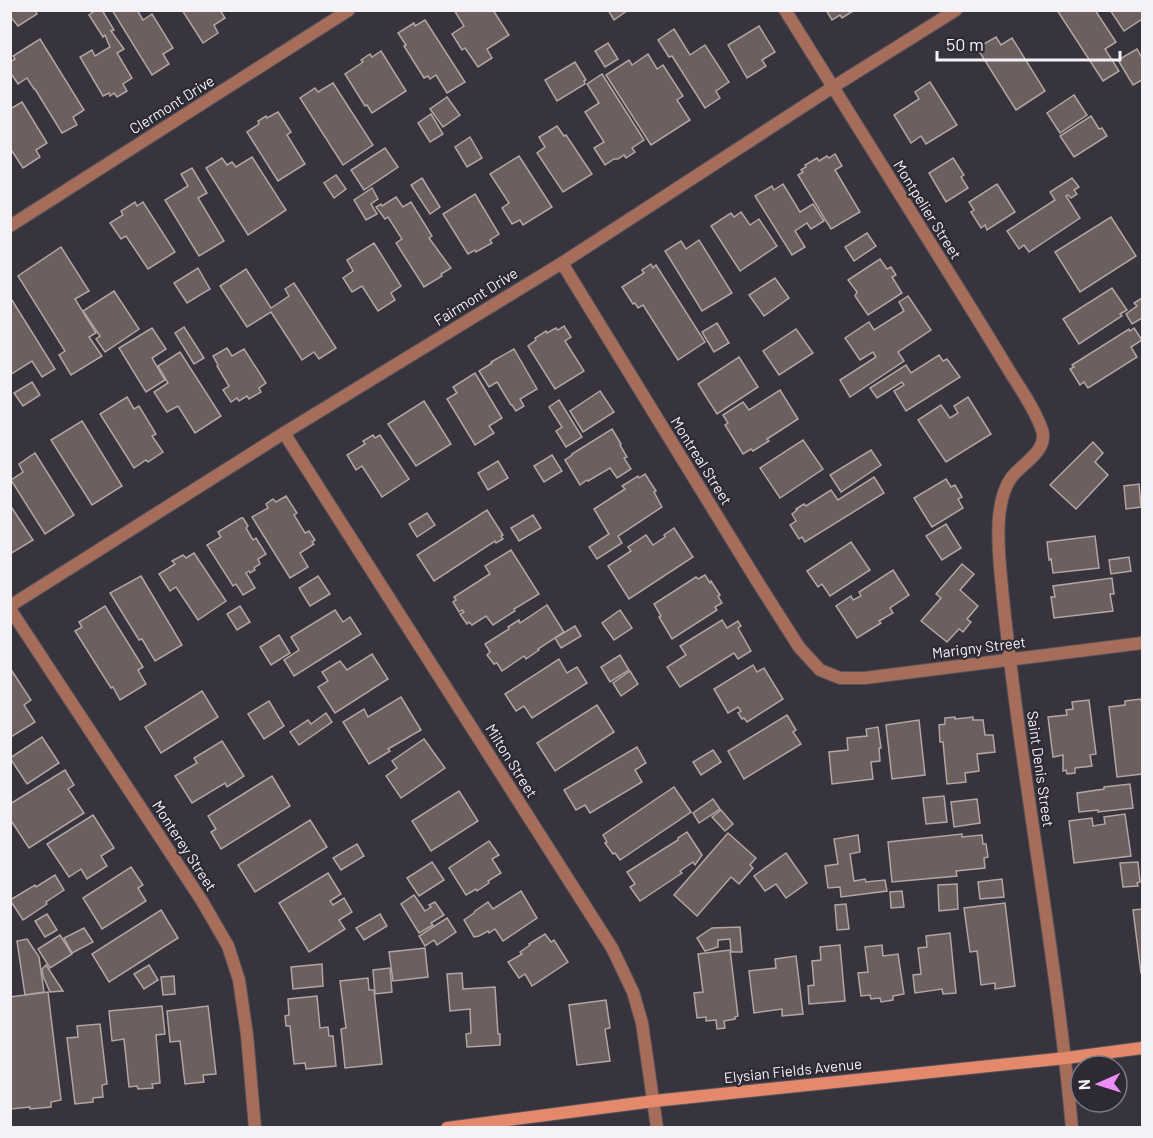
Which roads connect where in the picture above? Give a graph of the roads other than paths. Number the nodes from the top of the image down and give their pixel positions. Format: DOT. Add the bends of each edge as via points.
graph roads {
  1 [pos="349,10"];
  2 [pos="785,10"];
  3 [pos="956,10"];
  4 [pos="833,87"];
  5 [pos="10,225"];
  6 [pos="561,263"];
  7 [pos="1041,428"];
  8 [pos="284,433"];
  9 [pos="10,608"];
  10 [pos="1143,643"];
  11 [pos="1009,659"];
  12 [pos="820,670"];
  13 [pos="1143,1048"];
  14 [pos="1066,1058"];
  15 [pos="654,1101"];
  16 [pos="255,1128"];
  17 [pos="447,1128"];
  18 [pos="657,1128"];
  19 [pos="1072,1128"];
  1 -- 5 [label="street, Clermont Drive"];
  2 -- 4 [label="street, Montpelier Street"];
  3 -- 4 [label="street, Fairmont Drive"];
  4 -- 6 [label="street, Fairmont Drive"];
  4 -- 7 [label="street, Montpelier Street" via="1030,404"];
  6 -- 8 [label="street, Fairmont Drive"];
  6 -- 12 [label="street, Montreal Street" via="799,647"];
  7 -- 11 [label="street, Saint Denis Street" via="1042,442 1037,452 1010,479 998,525"];
  8 -- 9 [label="street, Fairmont Drive"];
  8 -- 15 [label="street, Milton Street" via="612,948 633,992 642,1023"];
  9 -- 16 [label="street, Monterey Street" via="228,946 239,980 248,1035"];
  10 -- 11 [label="street, Marigny Street"];
  11 -- 12 [label="street, Marigny Street" via="865,678 840,678"];
  11 -- 14 [label="street, Saint Denis Street"];
  13 -- 14 [label="main road, Elysian Fields Avenue"];
  14 -- 15 [label="main road, Elysian Fields Avenue"];
  14 -- 19 [label="street, Saint Denis Street"];
  15 -- 17 [label="main road, Elysian Fields Avenue"];
  15 -- 18 [label="street, Milton Street"];
}
